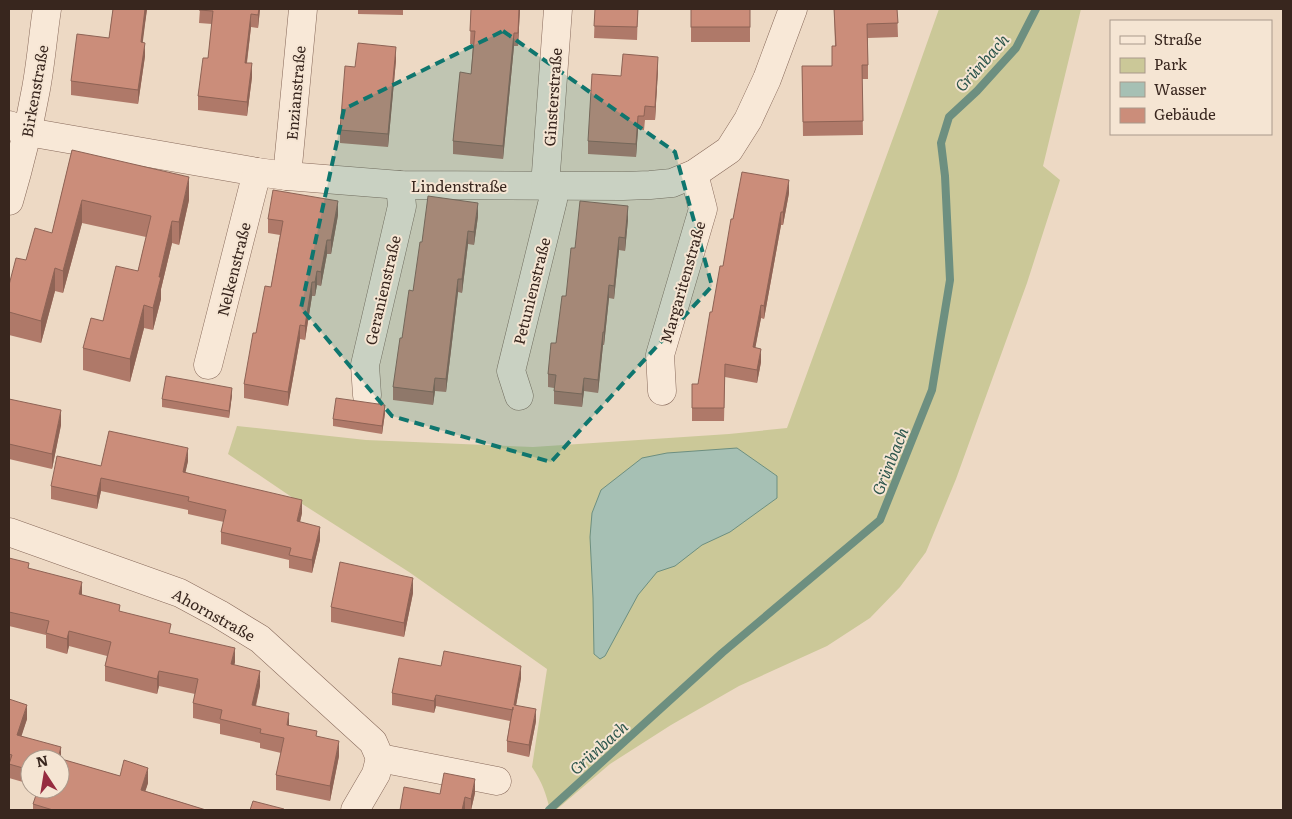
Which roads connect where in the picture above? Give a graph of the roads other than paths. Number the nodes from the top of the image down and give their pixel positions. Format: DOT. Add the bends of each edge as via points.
graph roads {
  1 [pos="47,9"];
  2 [pos="303,9"];
  3 [pos="558,9"];
  4 [pos="793,9"];
  5 [pos="18,128"];
  6 [pos="258,172"];
  7 [pos="694,174"];
  8 [pos="287,176"];
  9 [pos="400,185"];
  10 [pos="550,185"];
  11 [pos="9,201"];
  12 [pos="208,365"];
  13 [pos="662,391"];
  14 [pos="367,395"];
  15 [pos="519,396"];
  16 [pos="9,532"];
  17 [pos="380,758"];
  18 [pos="498,781"];
  19 [pos="355,810"];
  1 -- 5 [label="street, Birkenstraße" via="37,86"];
  2 -- 8 [label="street, Enzianstraße"];
  3 -- 10 [label="street, Ginsterstraße"];
  4 -- 7 [label="street, Lindenstraße" via="767,80 748,120 729,150"];
  5 -- 6 [label="street, Lindenstraße"];
  5 -- 11 [label="street, Birkenstraße" via="19,168"];
  6 -- 8 [label="street, Lindenstraße"];
  6 -- 12 [label="street, Nelkenstraße"];
  7 -- 10 [label="street, Lindenstraße" via="672,183 650,186"];
  7 -- 13 [label="street, Margaritenstraße" via="703,209 660,355"];
  8 -- 9 [label="street, Lindenstraße"];
  9 -- 10 [label="street, Lindenstraße"];
  9 -- 14 [label="street, Geranienstraße" via="402,206 365,365"];
  10 -- 15 [label="street, Petunienstraße" via="553,200 511,371"];
  16 -- 17 [label="street, Ahornstraße" via="180,593 220,614 260,639 373,742"];
  17 -- 18 [label="street"];
  17 -- 19 [label="street" via="376,774"];
}
